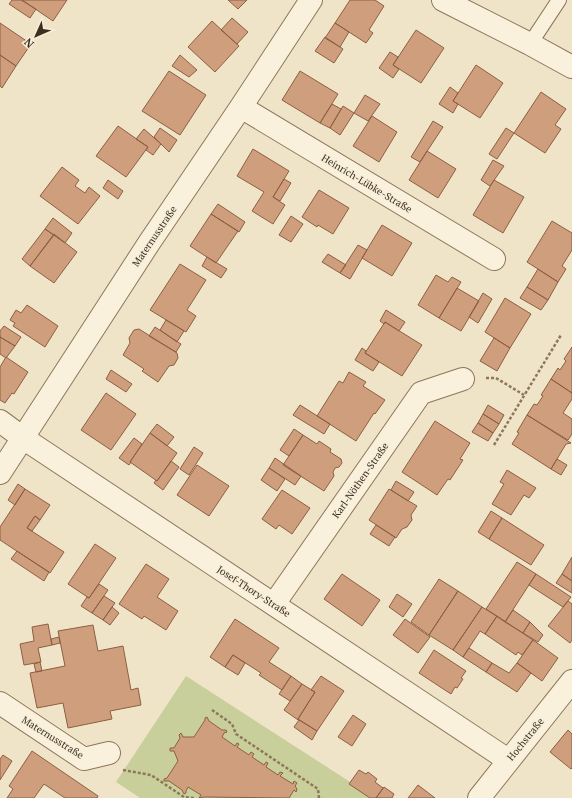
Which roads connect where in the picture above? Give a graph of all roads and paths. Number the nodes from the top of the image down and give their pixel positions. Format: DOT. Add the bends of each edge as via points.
graph roads {
  1 [pos="311,0"];
  2 [pos="443,0"];
  3 [pos="559,0"];
  4 [pos="530,44"];
  5 [pos="572,67"];
  6 [pos="241,107"];
  7 [pos="494,259"];
  8 [pos="561,336"];
  9 [pos="463,379"];
  10 [pos="524,395"];
  11 [pos="0,422"];
  12 [pos="23,438"];
  13 [pos="494,445"];
  14 [pos="0,473"];
  15 [pos="274,604"];
  16 [pos="572,681"];
  17 [pos="0,703"];
  18 [pos="212,710"];
  19 [pos="508,760"];
  20 [pos="115,761"];
  21 [pos="195,798"];
  22 [pos="320,798"];
  23 [pos="479,798"];
  1 -- 6 [label="street, Maternusstraße"];
  2 -- 4 [label="street"];
  3 -- 4 [label="lane"];
  4 -- 5 [label="street"];
  6 -- 7 [label="street, Heinrich-Lübke-Straße"];
  6 -- 12 [label="street, Maternusstraße" via="149,243"];
  8 -- 10 [label="path"];
  9 -- 10 [label="path" via="496,378"];
  9 -- 15 [label="street, Karl-Nöthen-Straße" via="421,393"];
  10 -- 13 [label="path"];
  11 -- 12 [label="street, Josef-Thory-Straße"];
  12 -- 14 [label="street, Maternusstraße"];
  12 -- 15 [label="street, Josef-Thory-Straße"];
  15 -- 19 [label="street, Josef-Thory-Straße"];
  16 -- 19 [label="street, Hochstraße"];
  17 -- 20 [label="street, Maternusstraße" via="84,759"];
  18 -- 22 [label="path" via="232,724 236,734 318,789"];
  19 -- 23 [label="street, Hochstraße"];
  20 -- 21 [label="path" via="151,775 184,797"];
}
